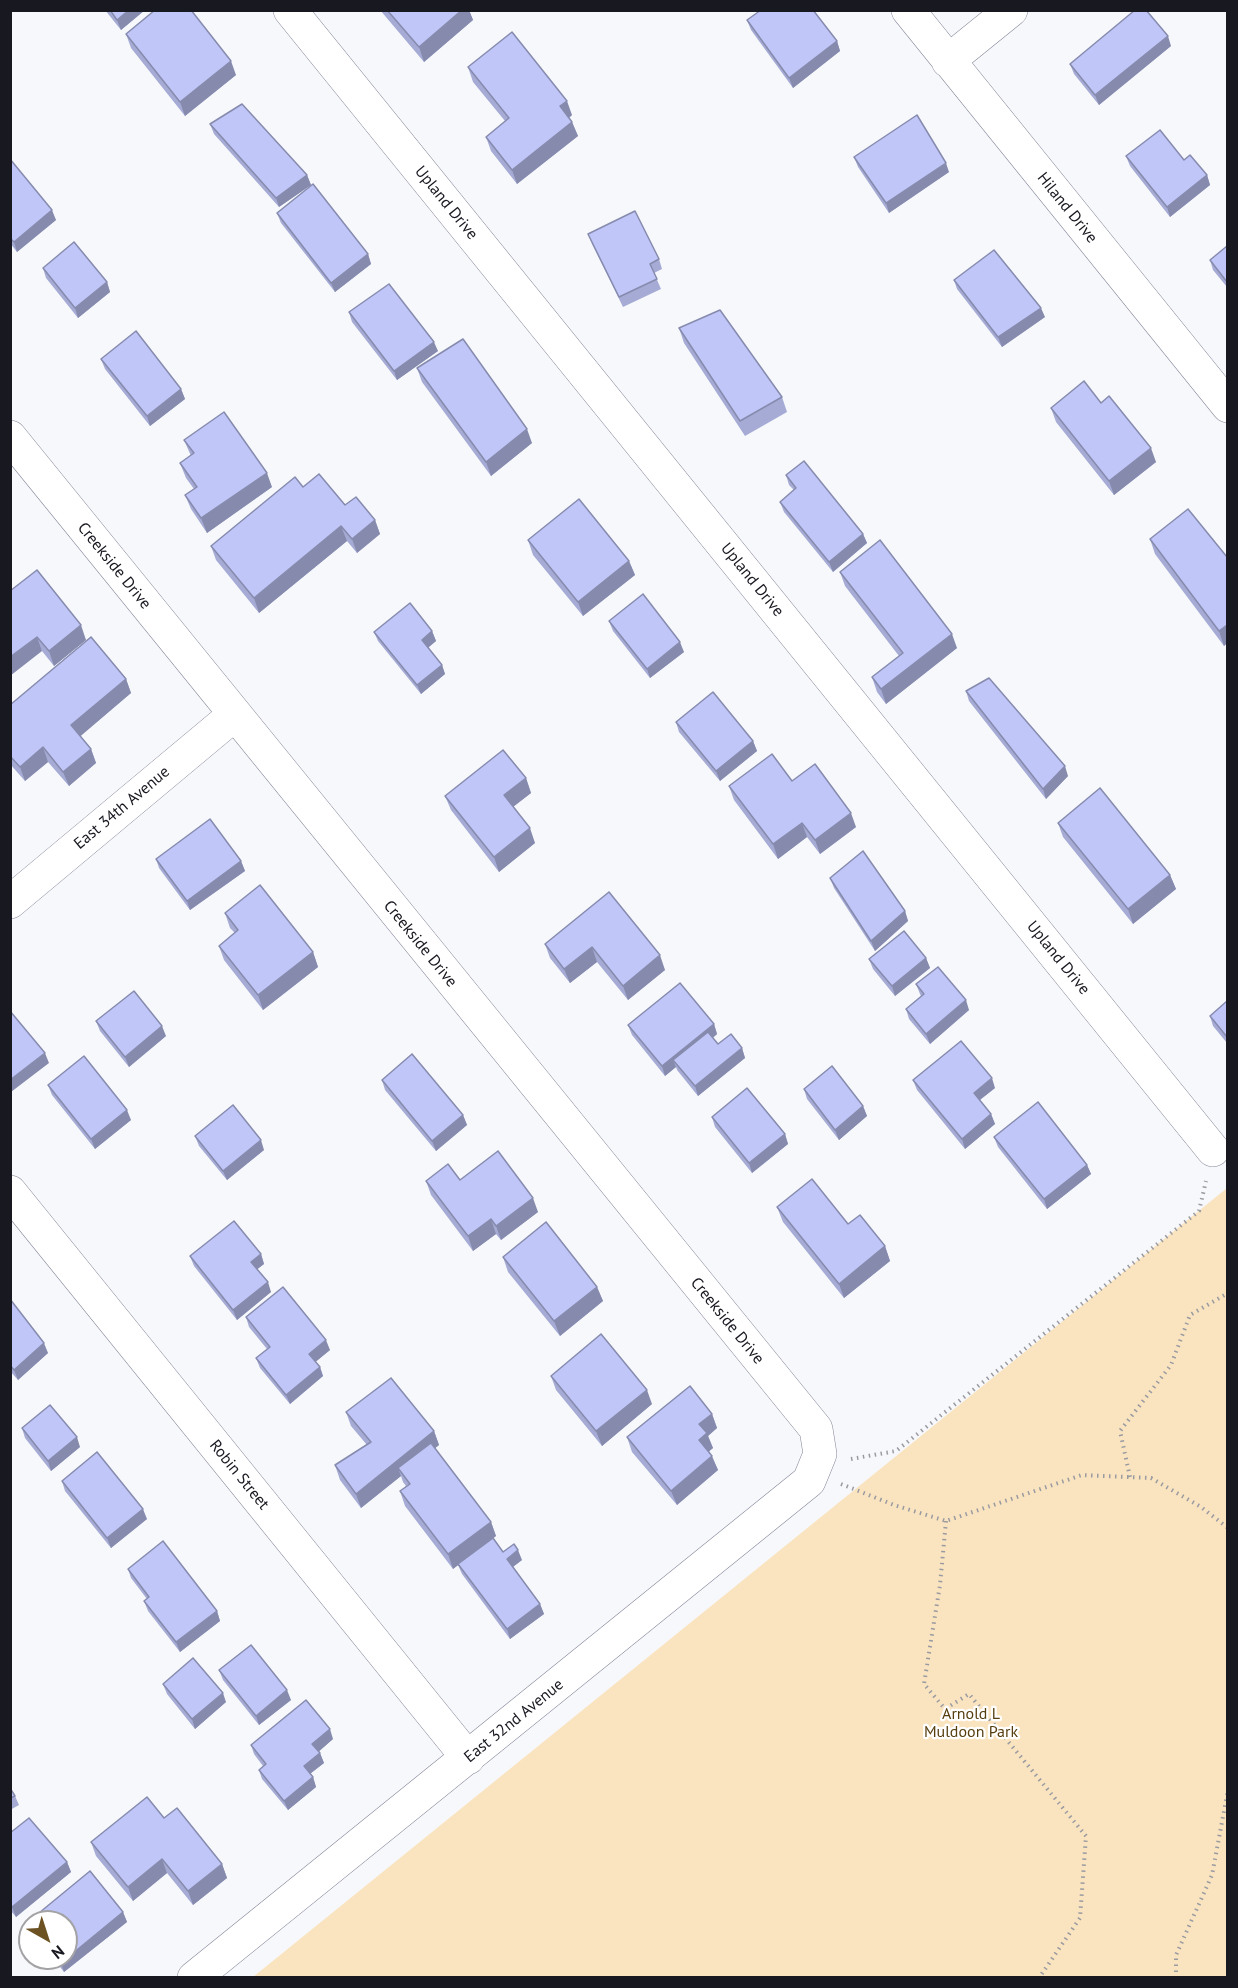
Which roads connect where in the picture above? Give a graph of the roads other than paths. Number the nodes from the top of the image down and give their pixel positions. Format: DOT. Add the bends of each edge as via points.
graph roads {
  1 [pos="290,10"];
  2 [pos="908,10"];
  3 [pos="1011,10"];
  4 [pos="948,61"];
  5 [pos="1227,406"];
  6 [pos="10,437"];
  7 [pos="234,715"];
  8 [pos="10,902"];
  9 [pos="1213,1150"];
  10 [pos="10,1192"];
  11 [pos="816,1464"];
  12 [pos="468,1758"];
  13 [pos="194,1977"];
  1 -- 9 [label="street, Upland Drive"];
  2 -- 4 [label="street, Hiland Drive"];
  3 -- 4 [label="street"];
  4 -- 5 [label="street, Hiland Drive"];
  6 -- 7 [label="street, Creekside Drive"];
  7 -- 8 [label="street, East 34th Avenue"];
  7 -- 11 [label="street, Creekside Drive" via="816,1429"];
  10 -- 12 [label="street, Robin Street"];
  11 -- 12 [label="street, East 32nd Avenue" via="809,1481"];
  12 -- 13 [label="street, East 32nd Avenue"];
}
